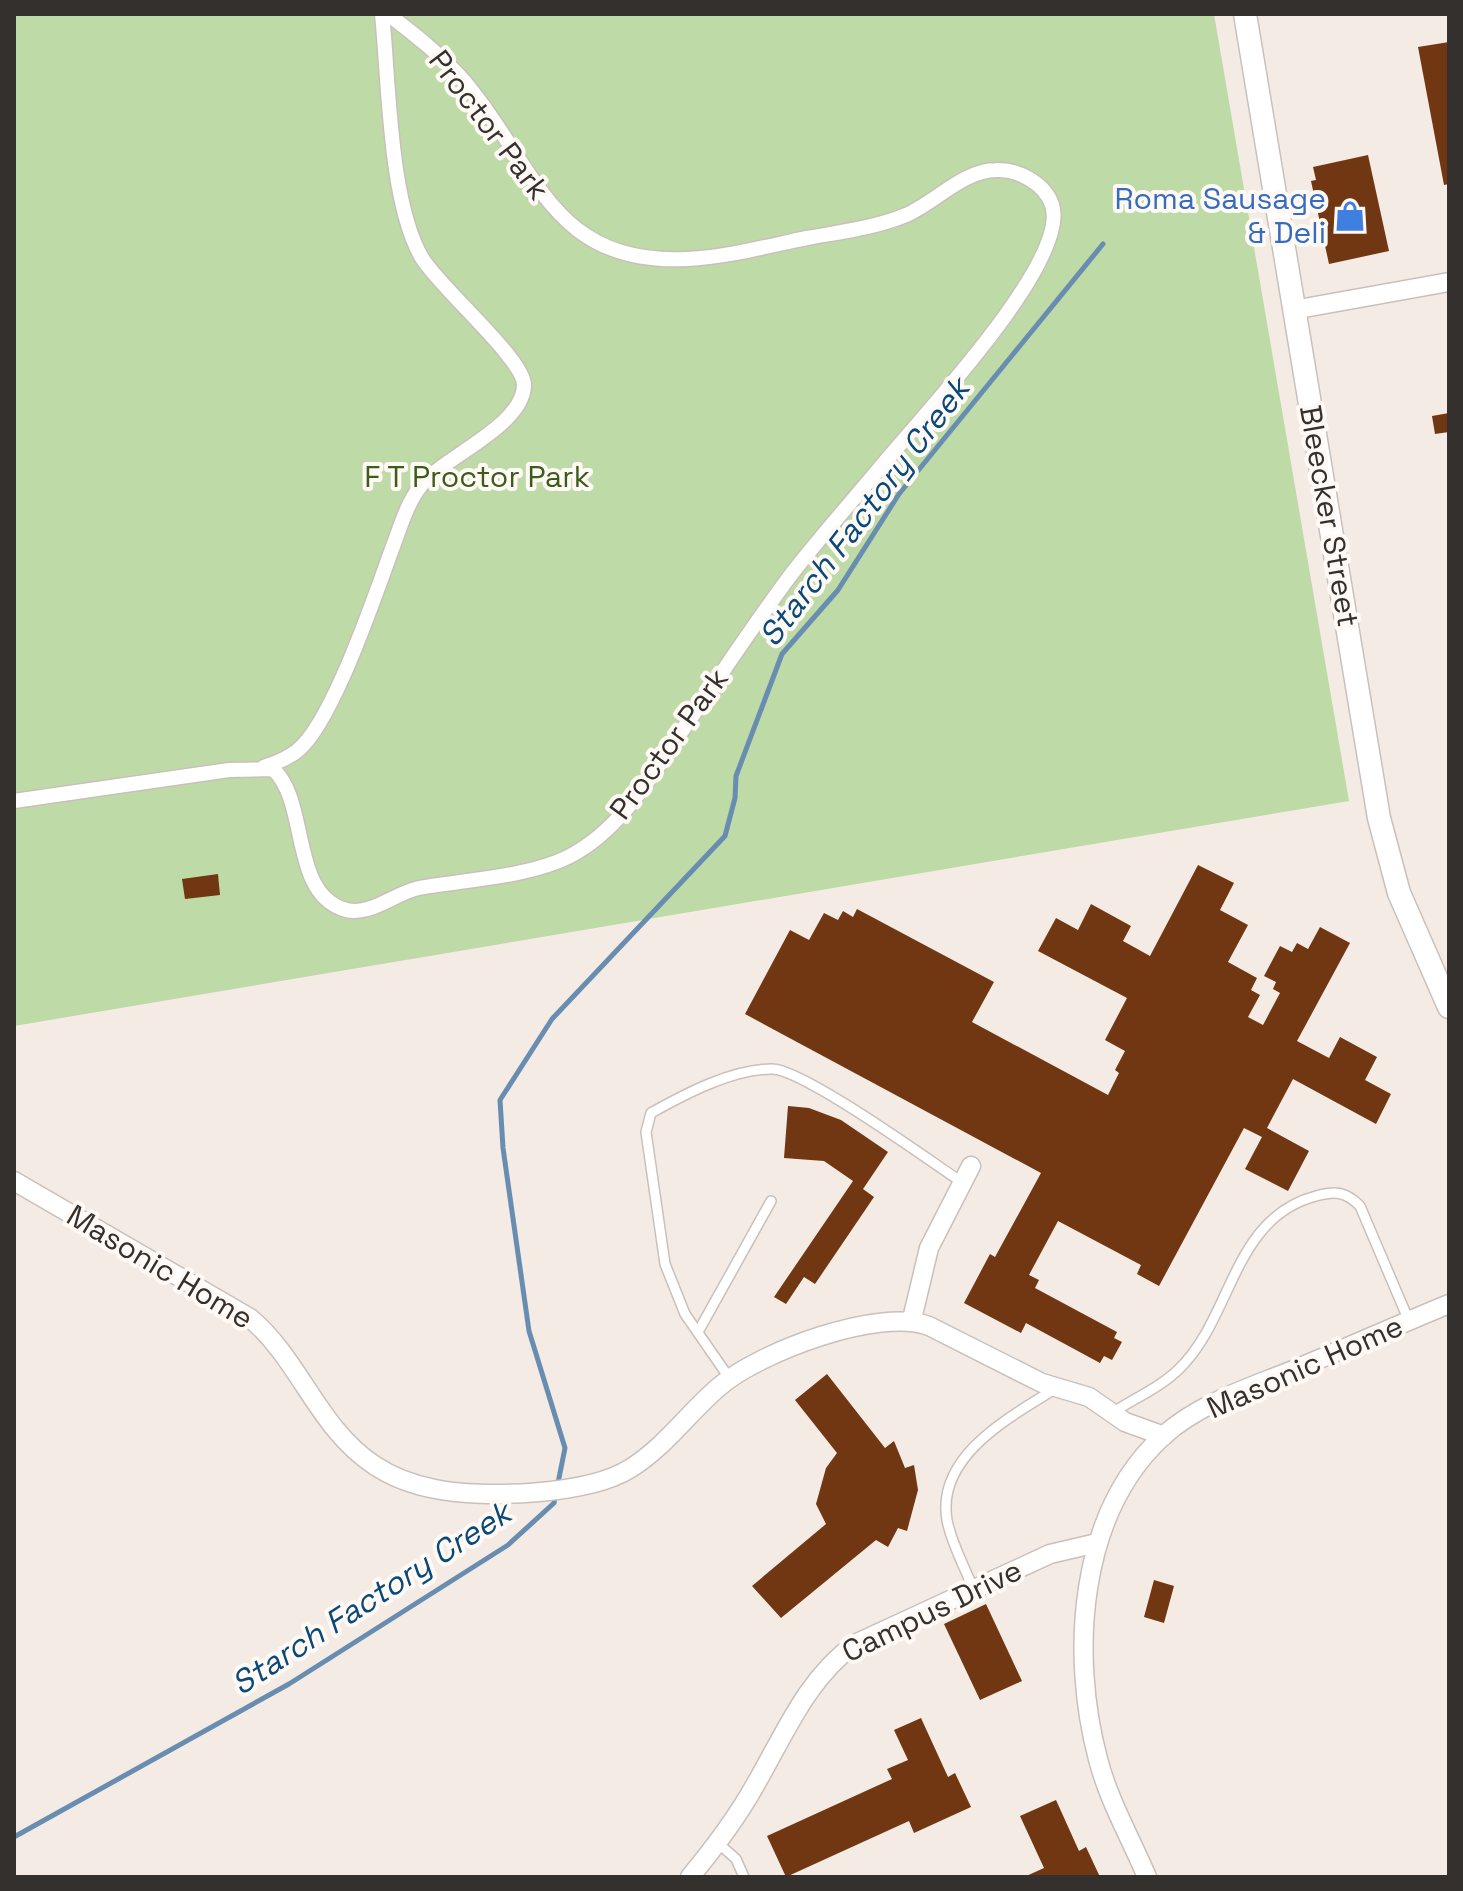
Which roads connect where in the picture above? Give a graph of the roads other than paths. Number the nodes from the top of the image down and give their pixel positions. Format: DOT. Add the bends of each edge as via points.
graph roads {
  1 [pos="382,14"];
  2 [pos="388,14"];
  3 [pos="1245,14"];
  4 [pos="1449,282"];
  5 [pos="1293,310"];
  6 [pos="264,767"];
  7 [pos="14,801"];
  8 [pos="1449,1007"];
  9 [pos="967,1174"];
  10 [pos="14,1181"];
  11 [pos="771,1201"];
  12 [pos="1449,1304"];
  13 [pos="912,1319"];
  14 [pos="1409,1321"];
  15 [pos="698,1332"];
  16 [pos="730,1379"];
  17 [pos="1058,1387"];
  18 [pos="1112,1413"];
  19 [pos="1164,1436"];
  20 [pos="1097,1543"];
  21 [pos="973,1589"];
  22 [pos="718,1843"];
  23 [pos="690,1877"];
  24 [pos="744,1877"];
  25 [pos="1147,1877"];
  1 -- 6 [label="street, Proctor Park" via="401,200 410,230 422,258 455,301 511,357 524,386 513,414 425,480 407,509 363,628 315,731 298,751"];
  2 -- 6 [label="street, Proctor Park" via="427,43 464,82 550,205 578,234 609,250 647,259 690,259 872,225 905,215 982,172 999,169 1038,184 1052,205 1054,227 1048,250 1014,305 794,572 634,801 579,850 546,865 403,891 367,910 345,910 317,887 298,837 288,789 282,778"];
  3 -- 5 [label="street, Bleecker Street"];
  4 -- 5 [label="street"];
  5 -- 8 [label="street, Bleecker Street" via="1379,818 1399,893"];
  6 -- 7 [label="street, Proctor Park"];
  9 -- 13 [label="street" via="922,1266"];
  9 -- 15 [label="lane" via="823,1090 775,1069 748,1072 651,1113 646,1132 665,1264"];
  10 -- 16 [label="street, Masonic Home" via="250,1318 271,1335 324,1416 353,1448 399,1479 436,1490 497,1493 605,1480 651,1454"];
  11 -- 15 [label="lane"];
  12 -- 14 [label="street, Masonic Home"];
  13 -- 16 [label="street, Masonic Home" via="879,1321 812,1339"];
  13 -- 17 [label="street"];
  14 -- 18 [label="lane" via="1360,1206 1350,1195 1336,1191 1297,1201 1272,1218 1245,1255 1202,1341 1178,1371"];
  14 -- 19 [label="street, Masonic Home" via="1217,1400"];
  15 -- 16 [label="lane"];
  17 -- 18 [label="street" via="1089,1397"];
  17 -- 21 [label="lane" via="971,1449 947,1493 947,1520"];
  18 -- 19 [label="street"];
  19 -- 20 [label="street, Masonic Home" via="1125,1479"];
  20 -- 21 [label="street, Campus Drive" via="1050,1554"];
  20 -- 25 [label="street, Masonic Home" via="1089,1567 1085,1703 1098,1763"];
  21 -- 22 [label="street, Campus Drive" via="855,1644 829,1662"];
  22 -- 23 [label="street, Campus Drive"];
  22 -- 24 [label="lane" via="736,1859"];
}
